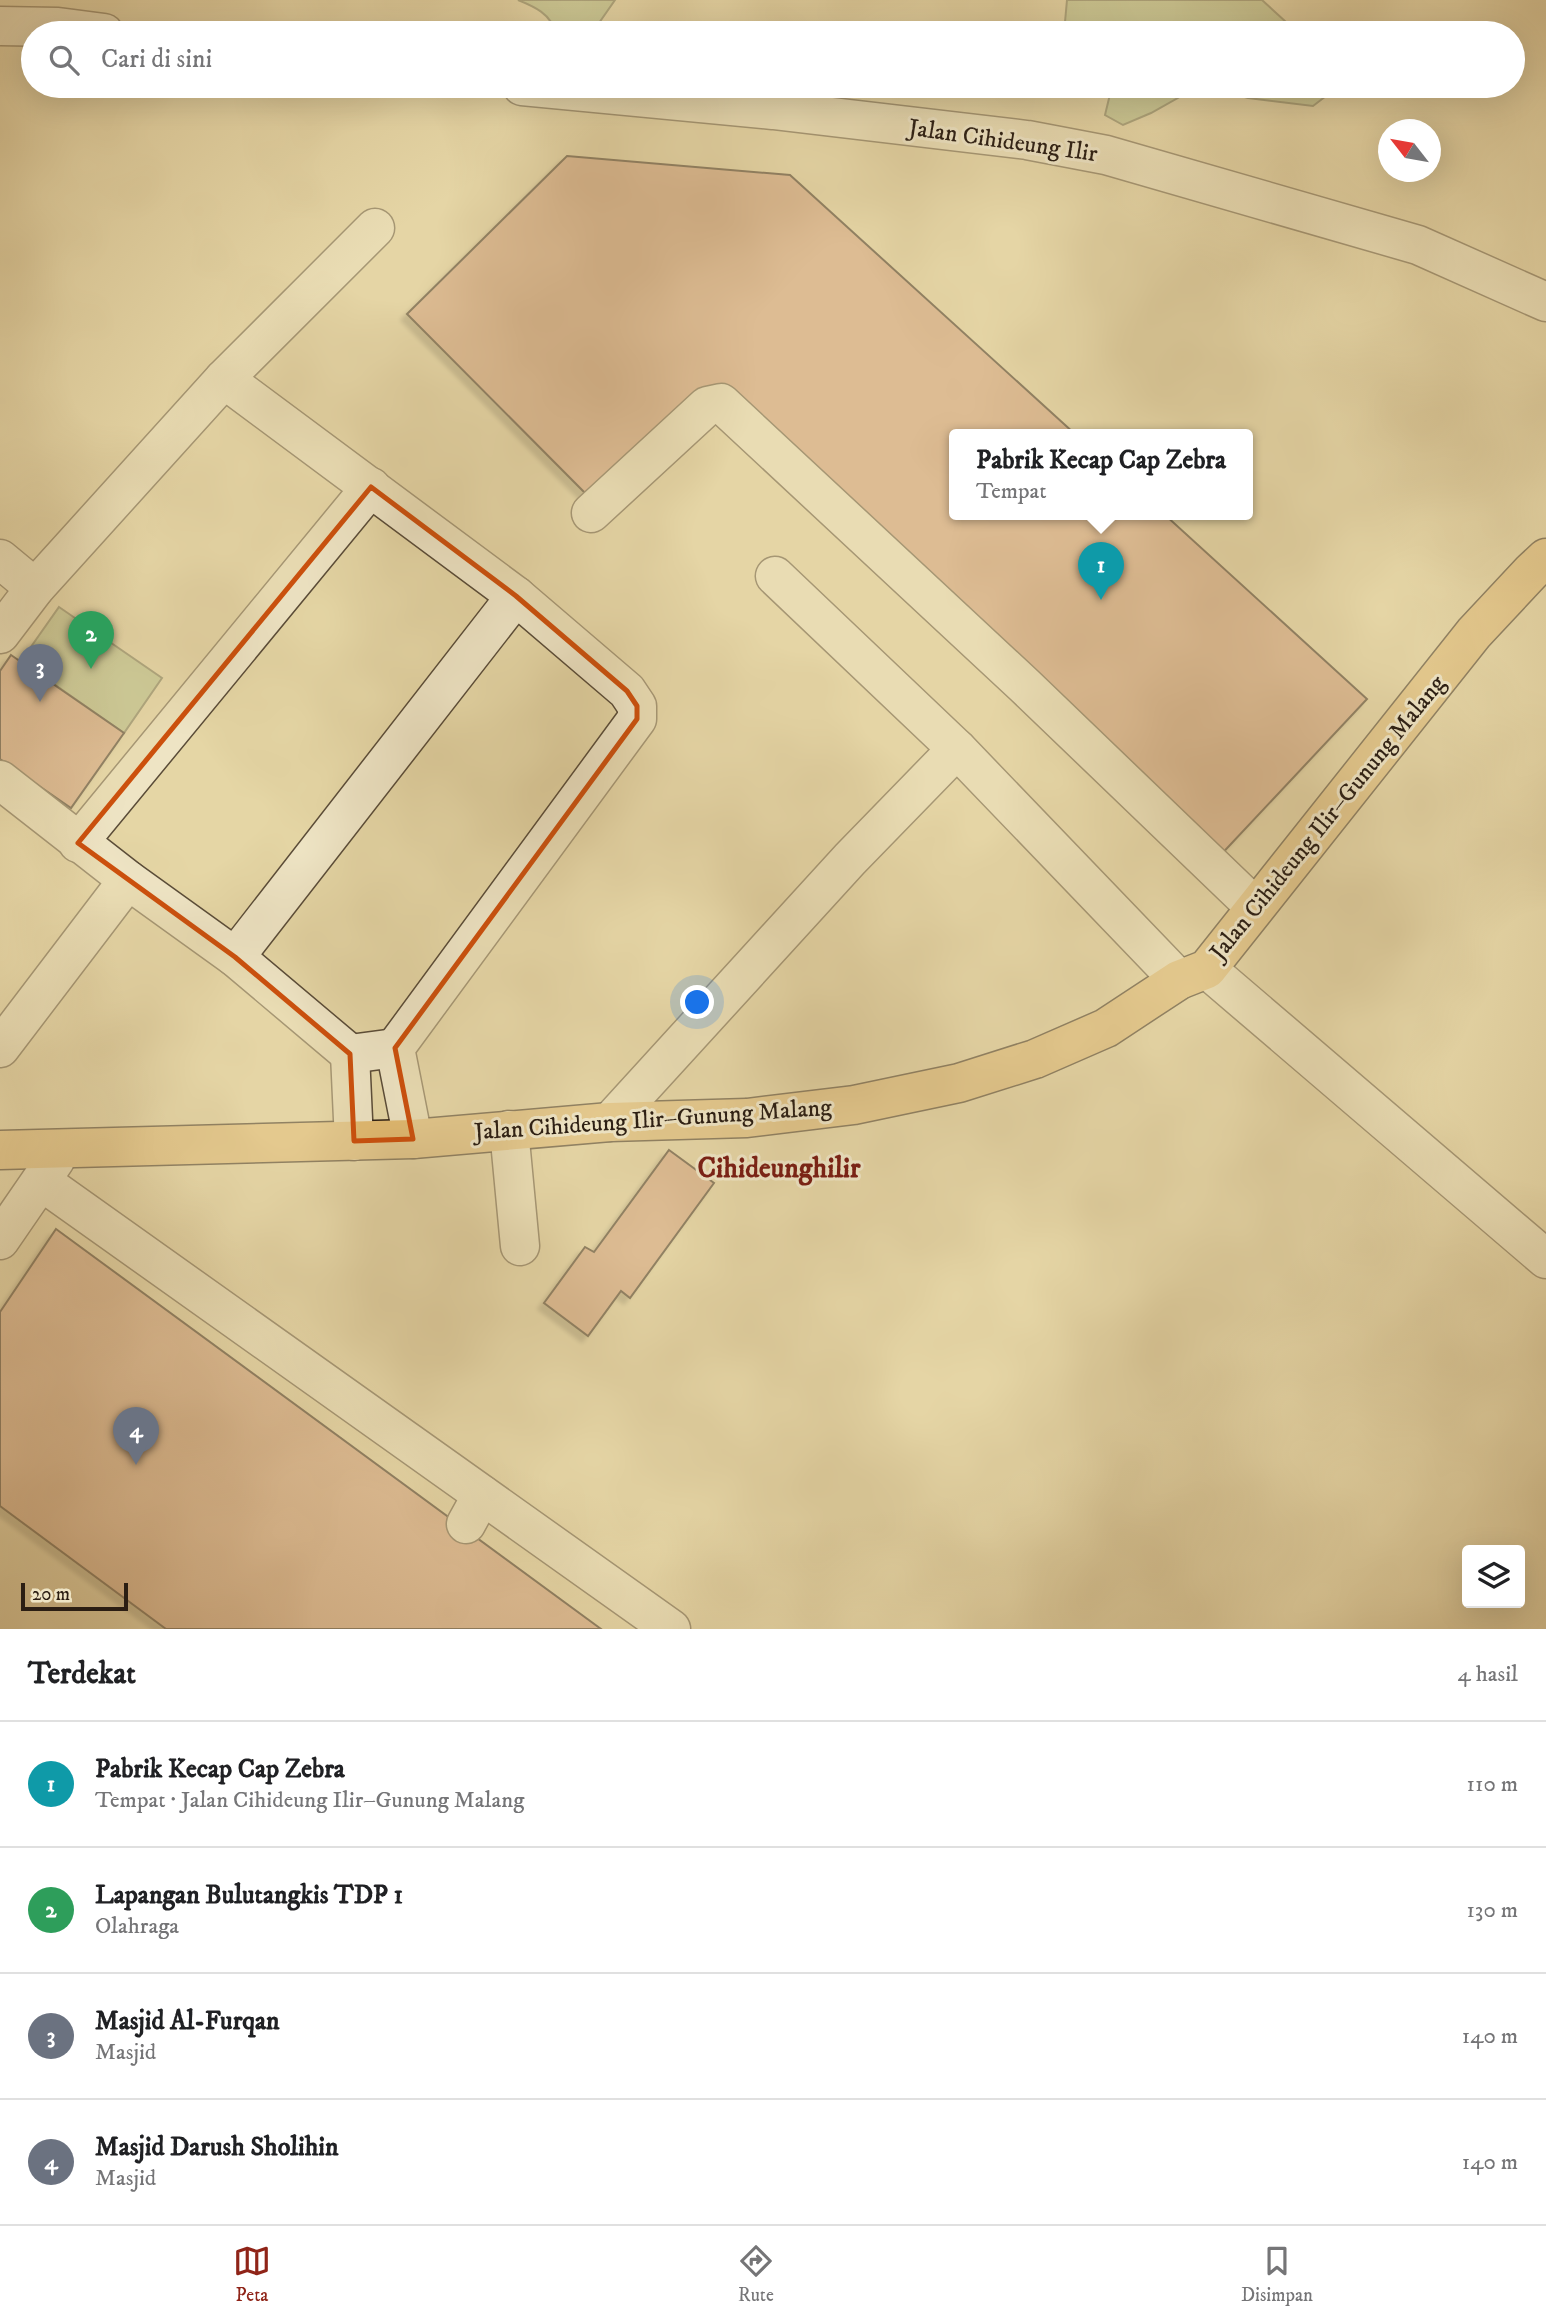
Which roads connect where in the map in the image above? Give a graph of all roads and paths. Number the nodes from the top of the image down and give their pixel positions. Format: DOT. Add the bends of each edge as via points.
graph roads {
  1 [pos="0,26"];
  2 [pos="21,26"];
  3 [pos="648,98"];
  4 [pos="375,228"];
  5 [pos="1546,302"];
  6 [pos="224,379"];
  7 [pos="371,487"];
  8 [pos="591,513"];
  9 [pos="1546,558"];
  10 [pos="0,559"];
  11 [pos="775,576"];
  12 [pos="35,588"];
  13 [pos="516,596"];
  14 [pos="0,634"];
  15 [pos="957,749"];
  16 [pos="0,780"];
  17 [pos="78,843"];
  18 [pos="128,880"];
  19 [pos="1255,907"];
  20 [pos="235,957"];
  21 [pos="1193,975"];
  22 [pos="6,1029"];
  23 [pos="395,1048"];
  24 [pos="350,1055"];
  25 [pos="610,1122"];
  26 [pos="509,1130"];
  27 [pos="413,1139"];
  28 [pos="354,1141"];
  29 [pos="62,1149"];
  30 [pos="0,1150"];
  31 [pos="41,1181"];
  32 [pos="0,1240"];
  33 [pos="520,1246"];
  34 [pos="1546,1259"];
  35 [pos="671,1629"];
  1 -- 2 [label="street"];
  3 -- 5 [label="street, Jalan Cihideung Ilir" via="1027,140 1106,155 1418,245"];
  4 -- 6 [label="street"];
  6 -- 7 [label="street"];
  6 -- 12 [label="street"];
  7 -- 13 [label="street"];
  7 -- 17 [label="street"];
  8 -- 19 [label="street" via="707,406 721,403"];
  9 -- 19 [label="main road, Jalan Cihideung Ilir–Gunung Malang" via="1474,633"];
  10 -- 12 [label="street"];
  11 -- 15 [label="street"];
  12 -- 14 [label="street"];
  13 -- 20 [label="street"];
  13 -- 23 [label="street" via="627,691 637,706 637,719"];
  15 -- 21 [label="street"];
  15 -- 25 [label="street"];
  16 -- 17 [label="street"];
  17 -- 18 [label="street"];
  18 -- 20 [label="street"];
  18 -- 22 [label="street"];
  19 -- 21 [label="main road, Jalan Cihideung Ilir–Gunung Malang"];
  20 -- 24 [label="street"];
  21 -- 25 [label="main road, Jalan Cihideung Ilir–Gunung Malang" via="1106,1028 1035,1059 959,1083 854,1105 747,1118"];
  21 -- 34 [label="street"];
  23 -- 24 [label="street"];
  23 -- 27 [label="street"];
  24 -- 28 [label="street"];
  25 -- 26 [label="main road, Jalan Cihideung Ilir–Gunung Malang"];
  26 -- 27 [label="main road, Jalan Cihideung Ilir–Gunung Malang"];
  26 -- 33 [label="street"];
  27 -- 28 [label="main road, Jalan Cihideung Ilir–Gunung Malang"];
  28 -- 29 [label="main road, Jalan Cihideung Ilir–Gunung Malang"];
  29 -- 30 [label="main road, Jalan Cihideung Ilir–Gunung Malang"];
  29 -- 31 [label="street"];
  31 -- 32 [label="street"];
  31 -- 35 [label="street" via="474,1510"];
}
